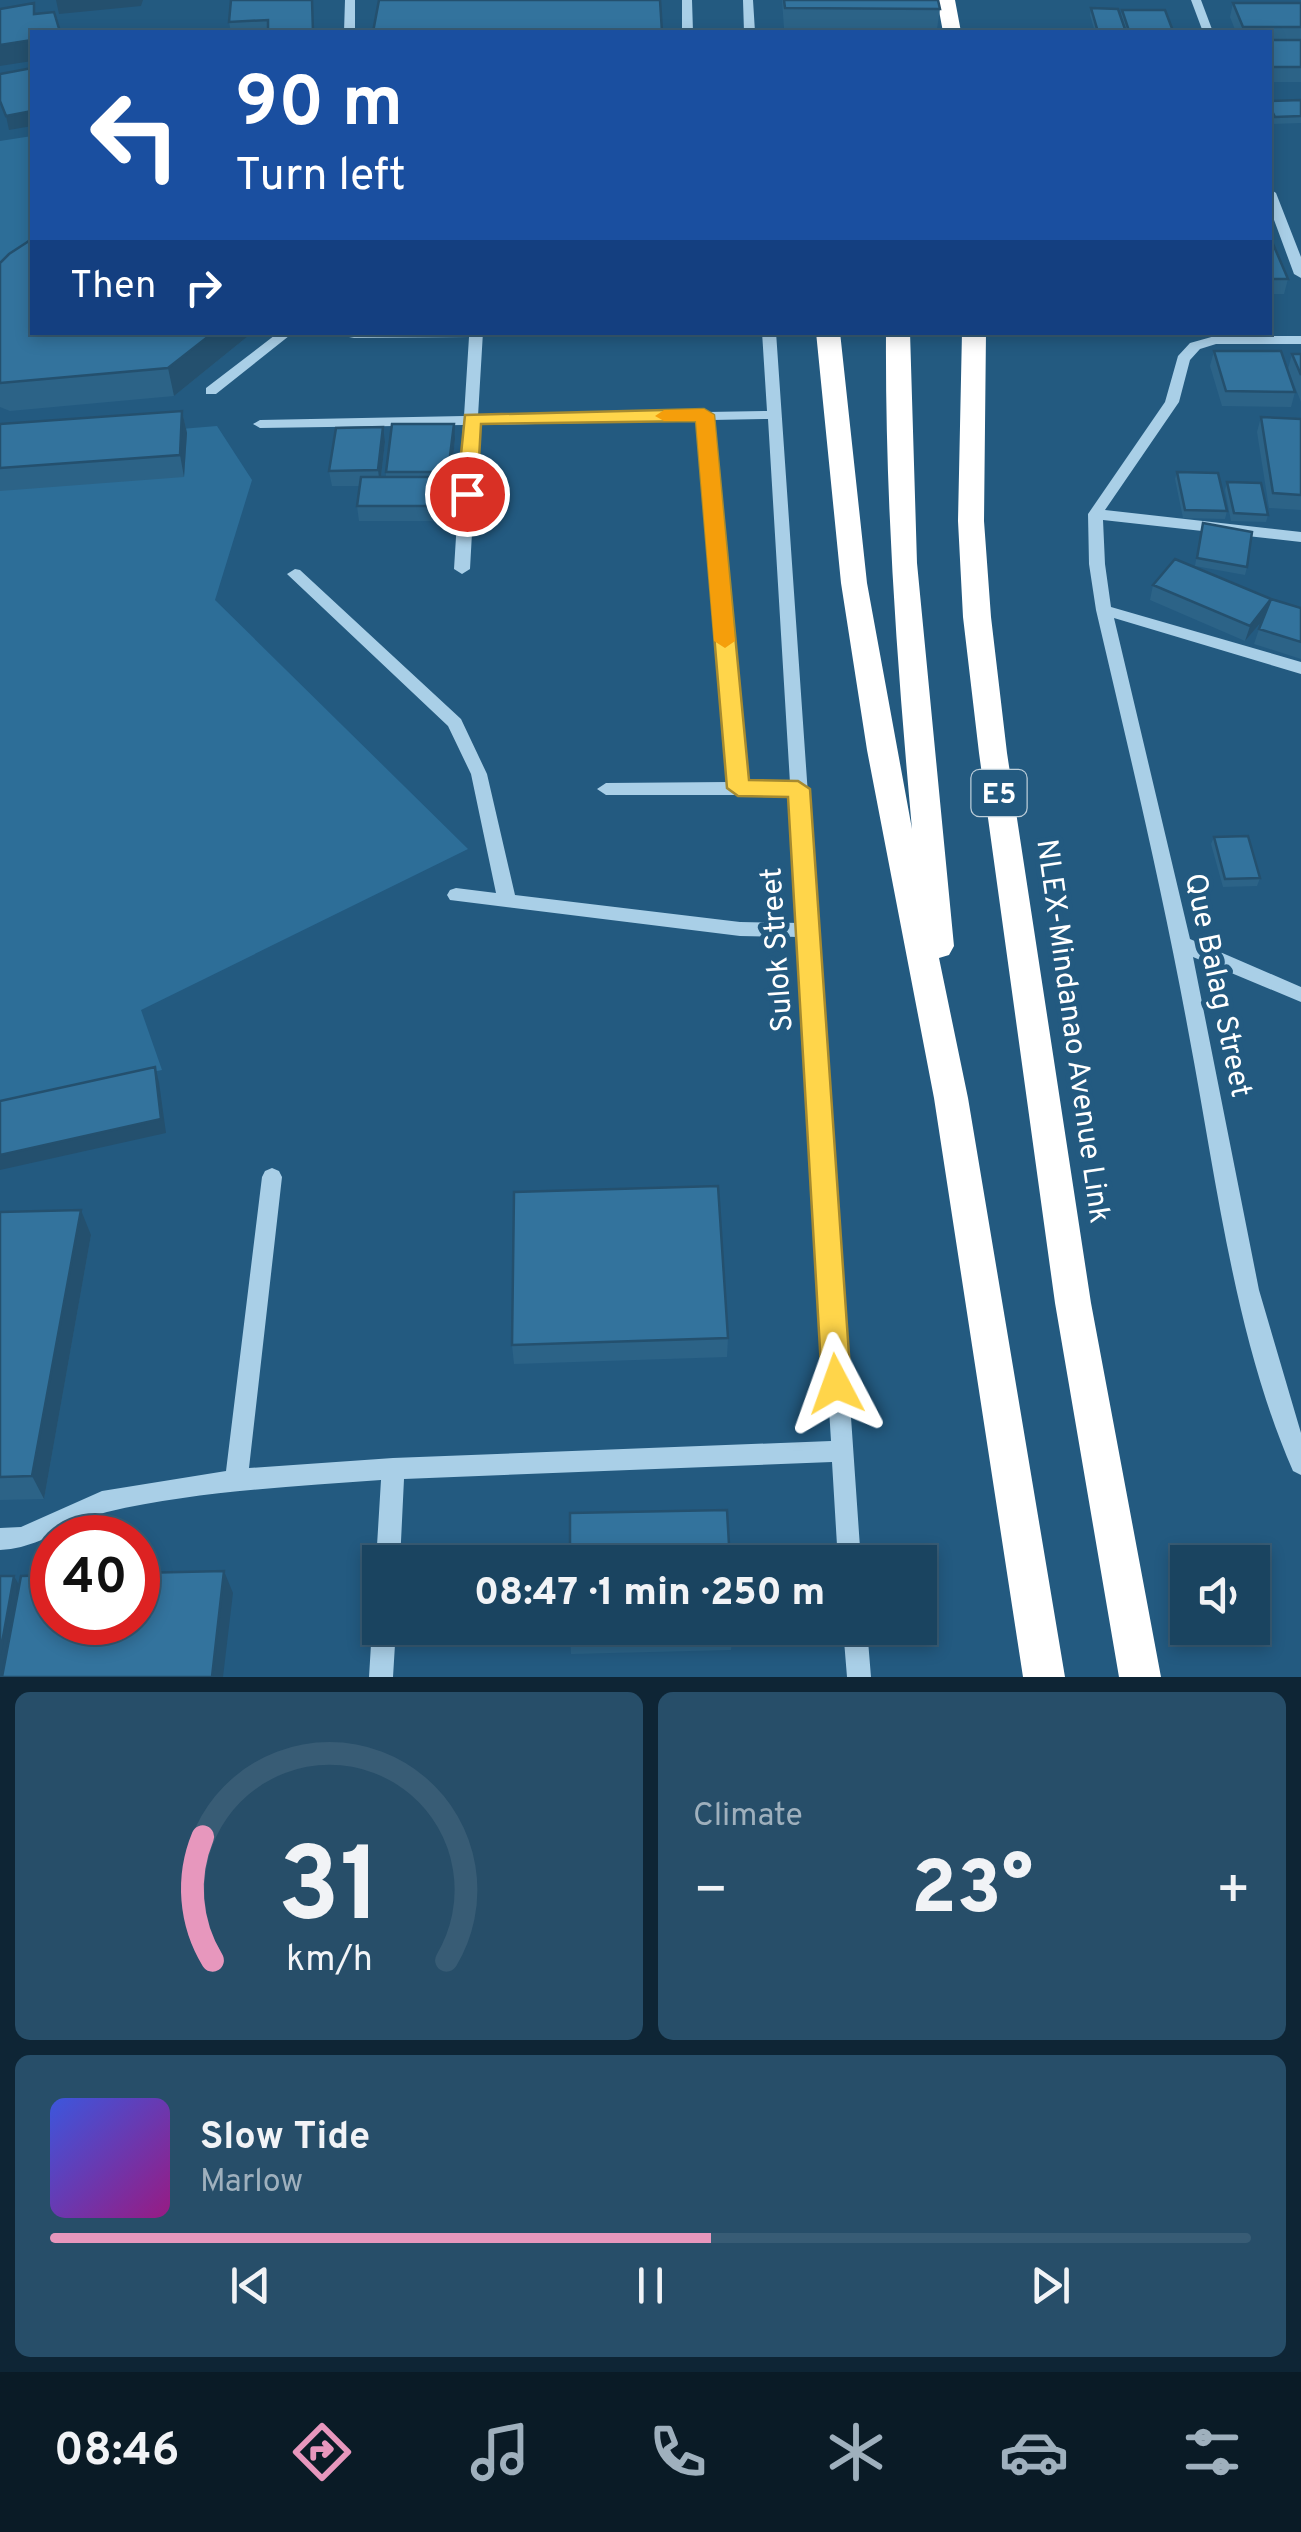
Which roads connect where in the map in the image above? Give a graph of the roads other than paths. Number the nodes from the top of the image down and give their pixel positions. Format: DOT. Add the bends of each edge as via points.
graph roads {
  1 [pos="350,0"];
  2 [pos="687,0"];
  3 [pos="748,0"];
  4 [pos="915,0"];
  5 [pos="946,0"];
  6 [pos="1196,0"];
  7 [pos="350,30"];
  8 [pos="688,30"];
  9 [pos="750,30"];
  10 [pos="920,30"];
  11 [pos="952,30"];
  12 [pos="1207,30"];
  13 [pos="1272,198"];
  14 [pos="1301,274"];
  15 [pos="284,335"];
  16 [pos="476,335"];
  17 [pos="769,335"];
  18 [pos="828,335"];
  19 [pos="898,335"];
  20 [pos="974,335"];
  21 [pos="1301,340"];
  22 [pos="211,391"];
  23 [pos="704,415"];
  24 [pos="775,415"];
  25 [pos="472,418"];
  26 [pos="260,424"];
  27 [pos="1095,514"];
  28 [pos="1301,537"];
  29 [pos="462,568"];
  30 [pos="295,574"];
  31 [pos="1104,610"];
  32 [pos="1301,668"];
  33 [pos="738,788"];
  34 [pos="606,789"];
  35 [pos="798,789"];
  36 [pos="456,895"];
  37 [pos="507,900"];
  38 [pos="806,930"];
  39 [pos="1182,944"];
  40 [pos="1301,995"];
  41 [pos="951,1098"];
  42 [pos="272,1177"];
  43 [pos="840,1451"];
  44 [pos="1301,1464"];
  45 [pos="392,1468"];
  46 [pos="236,1480"];
  47 [pos="0,1539"];
  48 [pos="389,1545"];
  49 [pos="848,1545"];
  50 [pos="383,1645"];
  51 [pos="856,1645"];
  52 [pos="381,1677"];
  53 [pos="859,1677"];
  54 [pos="1044,1677"];
  55 [pos="1140,1677"];
  1 -- 7 [label="street"];
  2 -- 8 [label="street"];
  3 -- 9 [label="street"];
  4 -- 10 [label="highway"];
  5 -- 11 [label="highway"];
  6 -- 12 [label="street"];
  13 -- 14 [label="street"];
  15 -- 22 [label="street"];
  16 -- 25 [label="street"];
  17 -- 24 [label="street, Sulok Street"];
  18 -- 41 [label="highway" via="854,583"];
  19 -- 41 [label="highway" via="905,586"];
  20 -- 55 [label="highway, NLEX-Mindanao Avenue Link / E5" via="976,616 1073,1303"];
  21 -- 27 [label="street" via="1195,346 1183,359 1172,402"];
  23 -- 24 [label="street"];
  23 -- 25 [label="street"];
  23 -- 33 [label="street"];
  24 -- 35 [label="street, Sulok Street"];
  25 -- 26 [label="street"];
  25 -- 29 [label="street"];
  27 -- 28 [label="street"];
  27 -- 31 [label="street, Que Balag Street"];
  30 -- 37 [label="street" via="455,724 478,774"];
  31 -- 32 [label="street"];
  31 -- 39 [label="street, Que Balag Street"];
  33 -- 34 [label="street"];
  33 -- 35 [label="street"];
  35 -- 38 [label="street, Sulok Street"];
  36 -- 37 [label="street"];
  37 -- 38 [label="street" via="740,929"];
  38 -- 43 [label="street, Sulok Street"];
  39 -- 40 [label="street"];
  39 -- 44 [label="street, Que Balag Street" via="1249,1294"];
  41 -- 54 [label="highway"];
  42 -- 46 [label="street"];
  43 -- 45 [label="street"];
  43 -- 49 [label="street, Sulok Street"];
  45 -- 46 [label="street"];
  45 -- 48 [label="street"];
  46 -- 47 [label="street" via="102,1502 22,1538"];
  50 -- 52 [label="street"];
  51 -- 53 [label="street"];
}
